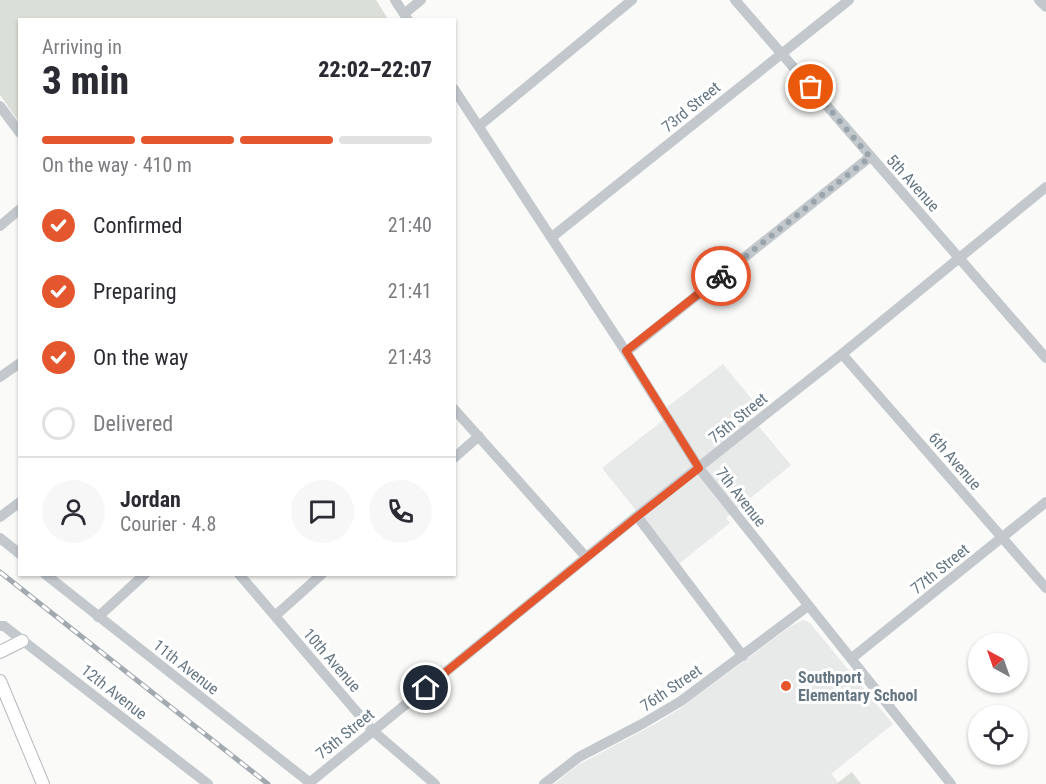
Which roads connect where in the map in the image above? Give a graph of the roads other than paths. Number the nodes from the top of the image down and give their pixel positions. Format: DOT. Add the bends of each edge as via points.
graph roads {
  1 [pos="395,0"];
  2 [pos="421,0"];
  3 [pos="632,0"];
  4 [pos="735,0"];
  5 [pos="849,0"];
  6 [pos="1039,0"];
  7 [pos="1046,7"];
  8 [pos="406,17"];
  9 [pos="782,53"];
  10 [pos="456,92"];
  11 [pos="0,106"];
  12 [pos="479,126"];
  13 [pos="18,131"];
  14 [pos="870,157"];
  15 [pos="1046,187"];
  16 [pos="18,211"];
  17 [pos="0,226"];
  18 [pos="552,237"];
  19 [pos="960,258"];
  20 [pos="626,351"];
  21 [pos="842,354"];
  22 [pos="1046,358"];
  23 [pos="18,364"];
  24 [pos="0,377"];
  25 [pos="456,411"];
  26 [pos="479,436"];
  27 [pos="456,456"];
  28 [pos="699,468"];
  29 [pos="1046,502"];
  30 [pos="18,504"];
  31 [pos="638,516"];
  32 [pos="0,518"];
  33 [pos="0,538"];
  34 [pos="1003,538"];
  35 [pos="18,552"];
  36 [pos="586,557"];
  37 [pos="48,576"];
  38 [pos="143,576"];
  39 [pos="241,576"];
  40 [pos="320,576"];
  41 [pos="1046,588"];
  42 [pos="808,606"];
  43 [pos="98,616"];
  44 [pos="275,616"];
  45 [pos="0,626"];
  46 [pos="22,640"];
  47 [pos="0,652"];
  48 [pos="743,656"];
  49 [pos="852,658"];
  50 [pos="0,681"];
  51 [pos="373,731"];
  52 [pos="309,783"];
  53 [pos="43,784"];
  54 [pos="208,784"];
  55 [pos="435,784"];
  56 [pos="544,784"];
  57 [pos="951,784"];
  1 -- 8 [label="street"];
  2 -- 8 [label="street"];
  3 -- 12 [label="street"];
  4 -- 9 [label="street, 5th Avenue"];
  5 -- 9 [label="street, 73rd Street"];
  6 -- 7 [label="street"];
  9 -- 14 [label="street, 5th Avenue"];
  9 -- 18 [label="street, 73rd Street"];
  10 -- 12 [label="street, 7th Avenue"];
  11 -- 13 [label="street"];
  12 -- 18 [label="street, 7th Avenue"];
  14 -- 19 [label="street, 5th Avenue"];
  14 -- 20 [label="street"];
  15 -- 19 [label="street, 75th Street"];
  16 -- 17 [label="street"];
  18 -- 20 [label="street, 7th Avenue"];
  19 -- 21 [label="street, 75th Street"];
  19 -- 22 [label="street, 5th Avenue"];
  20 -- 28 [label="street, 7th Avenue"];
  21 -- 28 [label="street, 75th Street"];
  21 -- 34 [label="street, 6th Avenue"];
  23 -- 24 [label="street"];
  25 -- 26 [label="street"];
  26 -- 27 [label="street"];
  26 -- 36 [label="street"];
  28 -- 31 [label="street, 75th Street"];
  28 -- 42 [label="street, 7th Avenue"];
  29 -- 34 [label="street, 77th Street"];
  30 -- 32 [label="street"];
  31 -- 36 [label="street, 75th Street"];
  31 -- 48 [label="street"];
  33 -- 35 [label="street"];
  34 -- 41 [label="street, 6th Avenue"];
  34 -- 49 [label="street, 77th Street"];
  36 -- 51 [label="street, 75th Street"];
  37 -- 43 [label="street, 11th Avenue"];
  38 -- 43 [label="street"];
  39 -- 44 [label="street, 10th Avenue"];
  40 -- 44 [label="street"];
  42 -- 48 [label="street, 76th Street"];
  42 -- 49 [label="street, 7th Avenue"];
  43 -- 52 [label="street, 11th Avenue"];
  44 -- 51 [label="street, 10th Avenue"];
  45 -- 46 [label="street, 12th Avenue"];
  46 -- 47 [label="main road"];
  46 -- 54 [label="street, 12th Avenue"];
  48 -- 56 [label="street, 76th Street" via="666,711 588,752"];
  49 -- 57 [label="street, 7th Avenue"];
  50 -- 53 [label="main road"];
  51 -- 52 [label="street, 75th Street"];
  51 -- 55 [label="street, 10th Avenue"];
}
